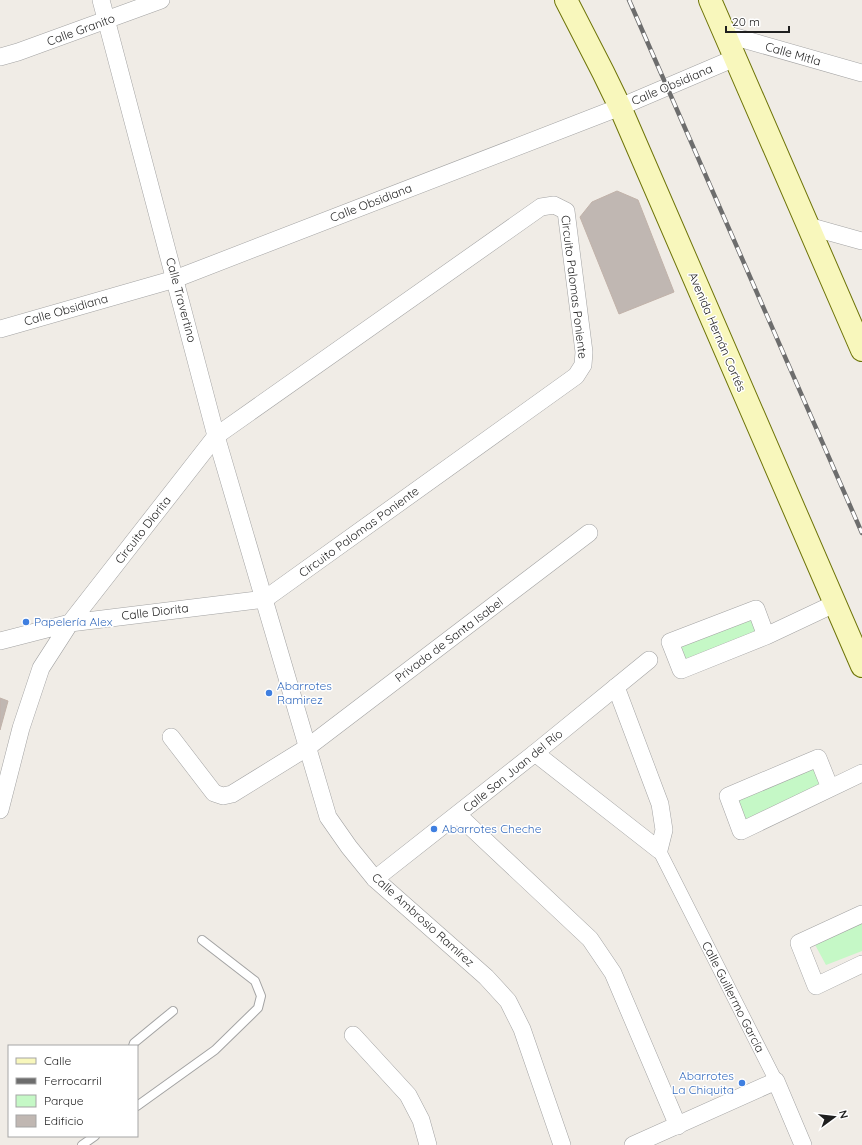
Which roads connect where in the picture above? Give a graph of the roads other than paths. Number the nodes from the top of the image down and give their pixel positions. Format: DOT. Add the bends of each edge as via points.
graph roads {
  1 [pos="101,0"];
  2 [pos="161,0"];
  3 [pos="566,0"];
  4 [pos="713,2"];
  5 [pos="106,21"];
  6 [pos="725,34"];
  7 [pos="0,56"];
  8 [pos="735,58"];
  9 [pos="862,73"];
  10 [pos="620,107"];
  11 [pos="808,226"];
  12 [pos="862,241"];
  13 [pos="175,279"];
  14 [pos="0,329"];
  15 [pos="862,350"];
  16 [pos="216,436"];
  17 [pos="589,533"];
  18 [pos="265,599"];
  19 [pos="834,604"];
  20 [pos="70,623"];
  21 [pos="766,636"];
  22 [pos="0,641"];
  23 [pos="649,660"];
  24 [pos="862,666"];
  25 [pos="616,687"];
  26 [pos="171,737"];
  27 [pos="308,747"];
  28 [pos="535,753"];
  29 [pos="862,773"];
  30 [pos="830,788"];
  31 [pos="0,810"];
  32 [pos="458,815"];
  33 [pos="659,850"];
  34 [pos="375,879"];
  35 [pos="862,914"];
  36 [pos="202,940"];
  37 [pos="862,964"];
  38 [pos="173,1011"];
  39 [pos="353,1035"];
  40 [pos="133,1045"];
  41 [pos="776,1081"];
  42 [pos="138,1105"];
  43 [pos="678,1126"];
  44 [pos="94,1137"];
  45 [pos="82,1145"];
  46 [pos="428,1145"];
  47 [pos="562,1145"];
  48 [pos="632,1145"];
  49 [pos="804,1145"];
  1 -- 5 [label="street, Calle Travertino"];
  2 -- 5 [label="street, Calle Granito"];
  3 -- 10 [label="main road, Avenida Hernán Cortés"];
  4 -- 6 [label="main road"];
  5 -- 7 [label="street, Calle Granito"];
  5 -- 13 [label="street, Calle Travertino"];
  6 -- 8 [label="main road"];
  6 -- 9 [label="street, Calle Mitla"];
  8 -- 10 [label="street, Calle Obsidiana"];
  8 -- 11 [label="main road"];
  10 -- 13 [label="street, Calle Obsidiana"];
  10 -- 19 [label="main road, Avenida Hernán Cortés"];
  11 -- 12 [label="street"];
  11 -- 15 [label="main road"];
  13 -- 14 [label="street, Calle Obsidiana"];
  13 -- 16 [label="street, Calle Travertino"];
  16 -- 18 [label="street, Calle Travertino"];
  16 -- 18 [label="street, Circuito Palomas Poniente" via="541,207 554,205 566,211 584,352 583,365 576,376"];
  16 -- 20 [label="street, Circuito Diorita"];
  17 -- 27 [label="street, Privada de Santa Isabel"];
  18 -- 20 [label="street, Calle Diorita"];
  18 -- 27 [label="street, Calle Ambrosio Ramírez"];
  19 -- 21 [label="street"];
  19 -- 24 [label="main road, Avenida Hernán Cortés"];
  20 -- 22 [label="street, Calle Diorita"];
  20 -- 31 [label="street, Circuito Diorita" via="41,668 21,728"];
  21 -- 21 [label="street" via="681,670 670,642 756,609"];
  23 -- 25 [label="street, Calle San Juan del Río"];
  25 -- 28 [label="street, Calle San Juan del Río"];
  25 -- 33 [label="street" via="660,804 664,830"];
  26 -- 27 [label="street, Privada de Santa Isabel" via="214,792 223,796 232,794"];
  27 -- 34 [label="street, Calle Ambrosio Ramírez" via="328,816"];
  28 -- 32 [label="street, Calle San Juan del Río"];
  28 -- 33 [label="street, Calle Guillermo García"];
  29 -- 30 [label="street"];
  30 -- 30 [label="street" via="818,758 728,796 741,830"];
  32 -- 34 [label="street, Calle San Juan del Río"];
  32 -- 43 [label="street" via="590,939 613,973"];
  33 -- 41 [label="street, Calle Guillermo García"];
  34 -- 47 [label="street, Calle Ambrosio Ramírez" via="486,977 508,1001 522,1029"];
  35 -- 37 [label="street" via="799,943 816,986"];
  36 -- 42 [label="lane" via="255,981 261,996 258,1008 215,1050"];
  38 -- 40 [label="lane"];
  39 -- 46 [label="street" via="408,1095 421,1120"];
  41 -- 43 [label="street"];
  41 -- 49 [label="street, Calle Guillermo García"];
  43 -- 48 [label="street"];
  44 -- 45 [label="lane"];
}
